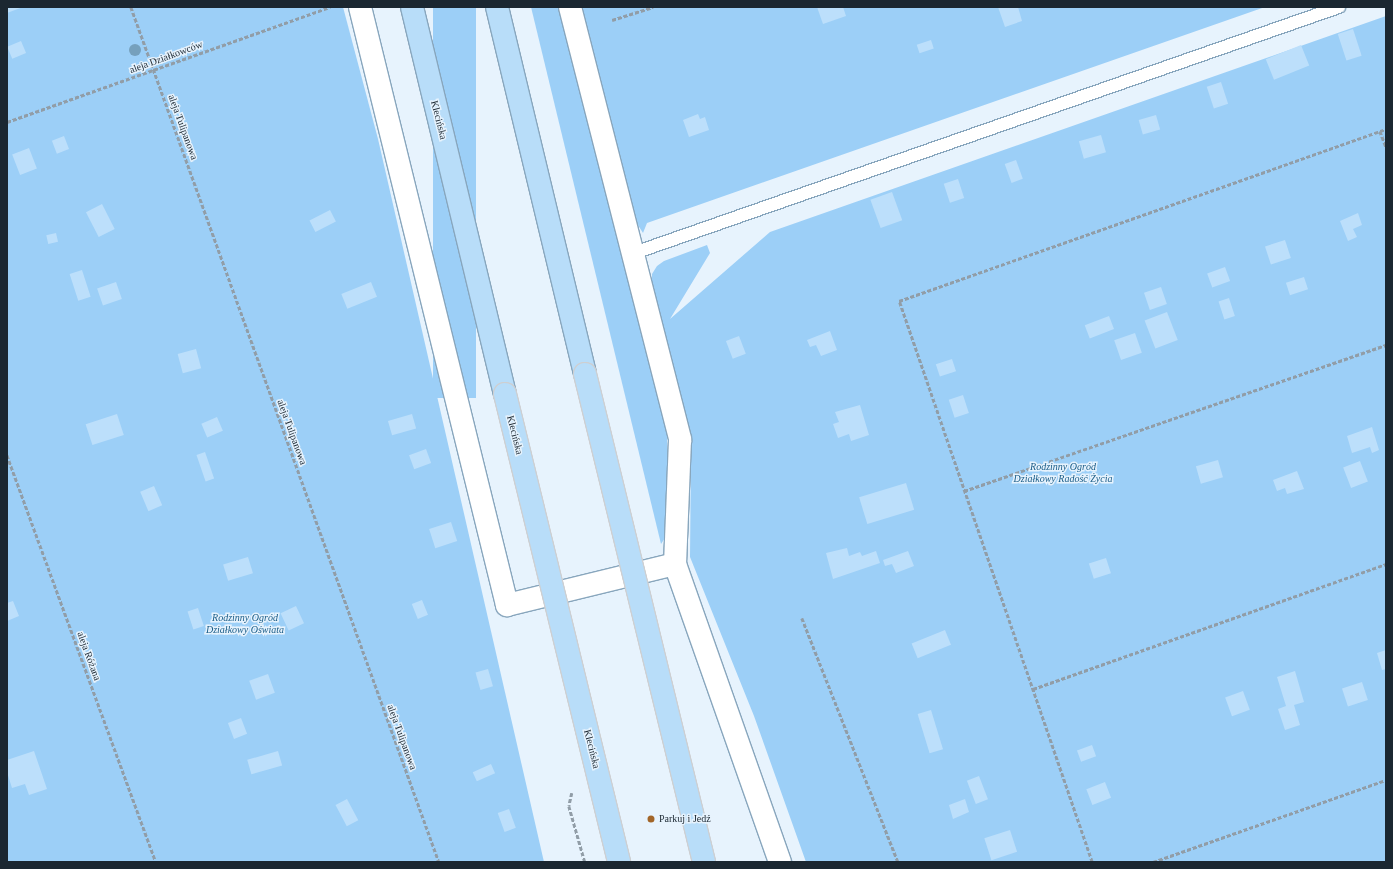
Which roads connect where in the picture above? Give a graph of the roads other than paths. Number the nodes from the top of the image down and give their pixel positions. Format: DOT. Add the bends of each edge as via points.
graph roads {
  1 [pos="360,7"];
  2 [pos="412,7"];
  3 [pos="497,7"];
  4 [pos="570,7"];
  5 [pos="1339,7"];
  6 [pos="634,253"];
  7 [pos="675,564"];
  8 [pos="619,862"];
  9 [pos="704,862"];
  10 [pos="780,862"];
  1 -- 7 [label="street" via="508,605"];
  2 -- 8 [label="main road, Klecińska, bridge"];
  3 -- 9 [label="main road, bridge"];
  4 -- 6 [label="street"];
  5 -- 6 [label="lane"];
  6 -- 7 [label="street" via="680,440"];
  7 -- 10 [label="street"];
}
